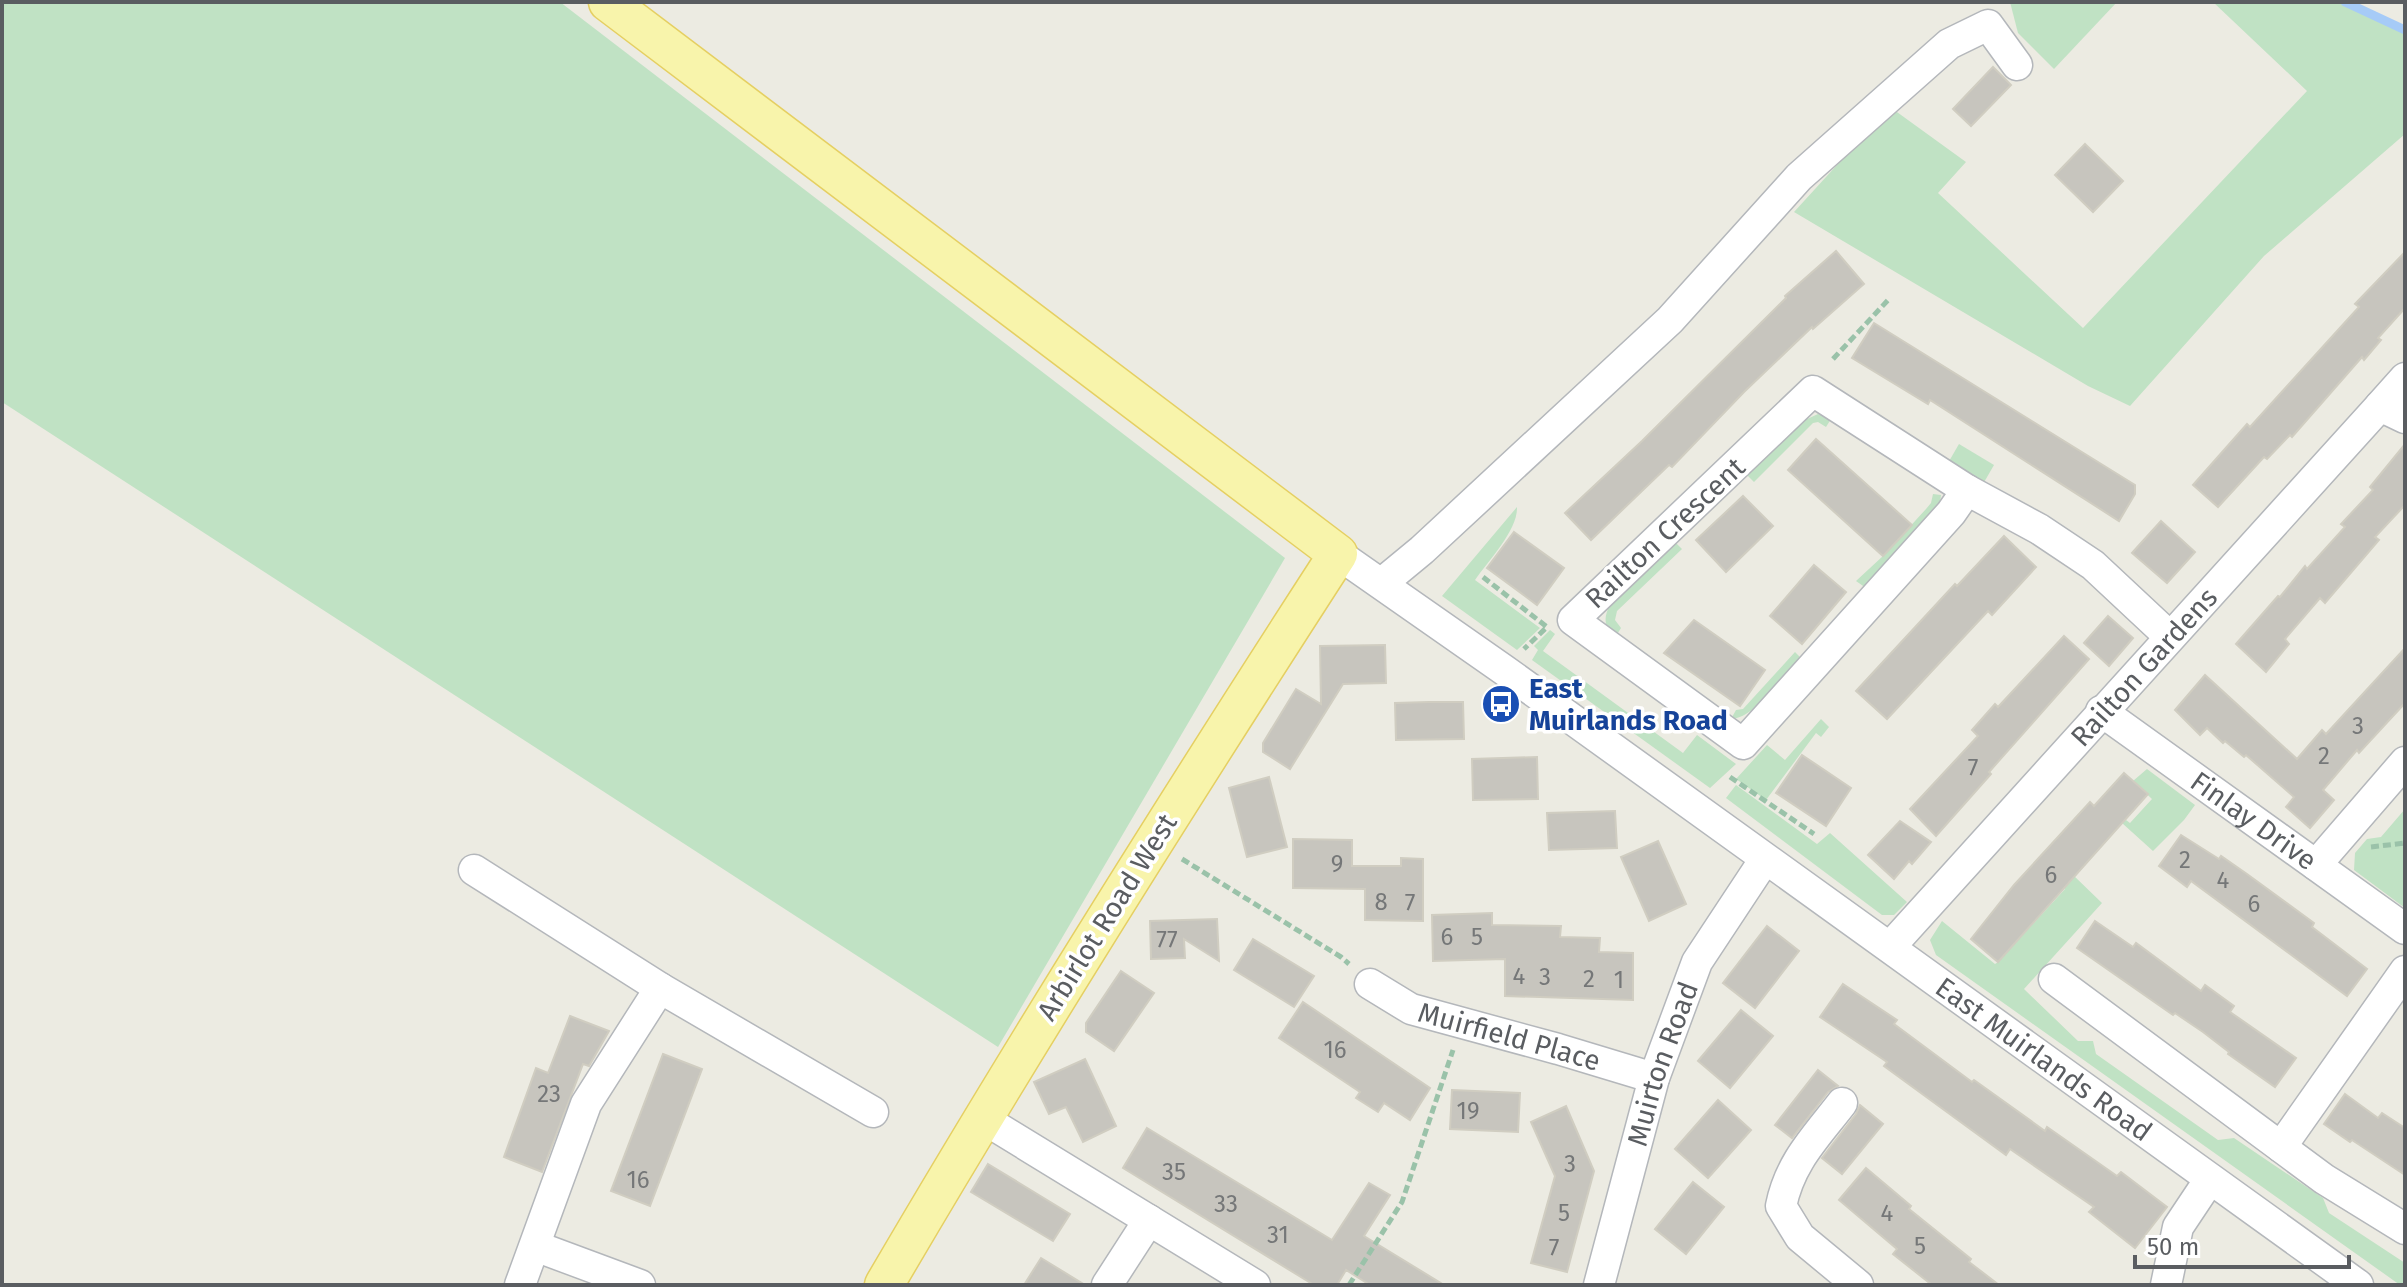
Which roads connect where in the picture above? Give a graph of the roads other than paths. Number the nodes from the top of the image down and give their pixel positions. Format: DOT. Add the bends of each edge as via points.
graph roads {
  1 [pos="608,2"];
  2 [pos="1994,13"];
  3 [pos="2017,65"];
  4 [pos="2405,378"];
  5 [pos="2393,412"];
  6 [pos="1967,490"];
  7 [pos="1338,554"];
  8 [pos="1382,583"];
  9 [pos="2169,636"];
  10 [pos="2101,711"];
  11 [pos="2405,762"];
  12 [pos="1765,859"];
  13 [pos="2316,865"];
  14 [pos="474,870"];
  15 [pos="2405,929"];
  16 [pos="1890,947"];
  17 [pos="2405,971"];
  18 [pos="2054,979"];
  19 [pos="1370,984"];
  20 [pos="660,988"];
  21 [pos="1654,1078"];
  22 [pos="1842,1103"];
  23 [pos="873,1112"];
  24 [pos="982,1118"];
  25 [pos="2281,1147"];
  26 [pos="2210,1179"];
  27 [pos="1149,1220"];
  28 [pos="2405,1229"];
  29 [pos="535,1246"];
  30 [pos="520,1285"];
  31 [pos="640,1285"];
  32 [pos="884,1285"];
  33 [pos="1107,1285"];
  34 [pos="1255,1285"];
  35 [pos="1599,1285"];
  36 [pos="1858,1285"];
  37 [pos="2166,1285"];
  38 [pos="2358,1285"];
  1 -- 7 [label="main road"];
  2 -- 3 [label="street"];
  2 -- 8 [label="street" via="1949,44 1799,177 1670,320"];
  4 -- 5 [label="street, Railton Gardens"];
  5 -- 9 [label="street, Railton Gardens"];
  6 -- 6 [label="street, Railton Crescent" via="1743,744 1573,620 1813,391"];
  6 -- 9 [label="street, Railton Crescent" via="2093,565"];
  7 -- 8 [label="street, East Muirlands Road"];
  7 -- 24 [label="main road, Arbirlot Road West"];
  8 -- 12 [label="street, East Muirlands Road"];
  9 -- 10 [label="street, Railton Gardens"];
  10 -- 13 [label="street, Finlay Drive"];
  10 -- 16 [label="street, Railton Gardens"];
  11 -- 13 [label="street"];
  12 -- 16 [label="street, East Muirlands Road"];
  12 -- 21 [label="street, Muirton Road" via="1697,962"];
  13 -- 15 [label="street, Finlay Drive"];
  14 -- 20 [label="street"];
  16 -- 26 [label="street, East Muirlands Road"];
  17 -- 25 [label="street"];
  18 -- 25 [label="street"];
  19 -- 21 [label="street, Muirfield Place" via="1411,1009"];
  20 -- 23 [label="street"];
  20 -- 29 [label="street" via="586,1104"];
  21 -- 35 [label="street, Muirton Road"];
  22 -- 36 [label="street" via="1798,1160 1781,1206 1800,1237"];
  24 -- 27 [label="street"];
  24 -- 32 [label="main road, Arbirlot Road West"];
  25 -- 28 [label="street"];
  26 -- 37 [label="street" via="2178,1227"];
  26 -- 38 [label="street, East Muirlands Road"];
  27 -- 33 [label="street"];
  27 -- 34 [label="street"];
  29 -- 30 [label="street"];
  29 -- 31 [label="street"];
}
